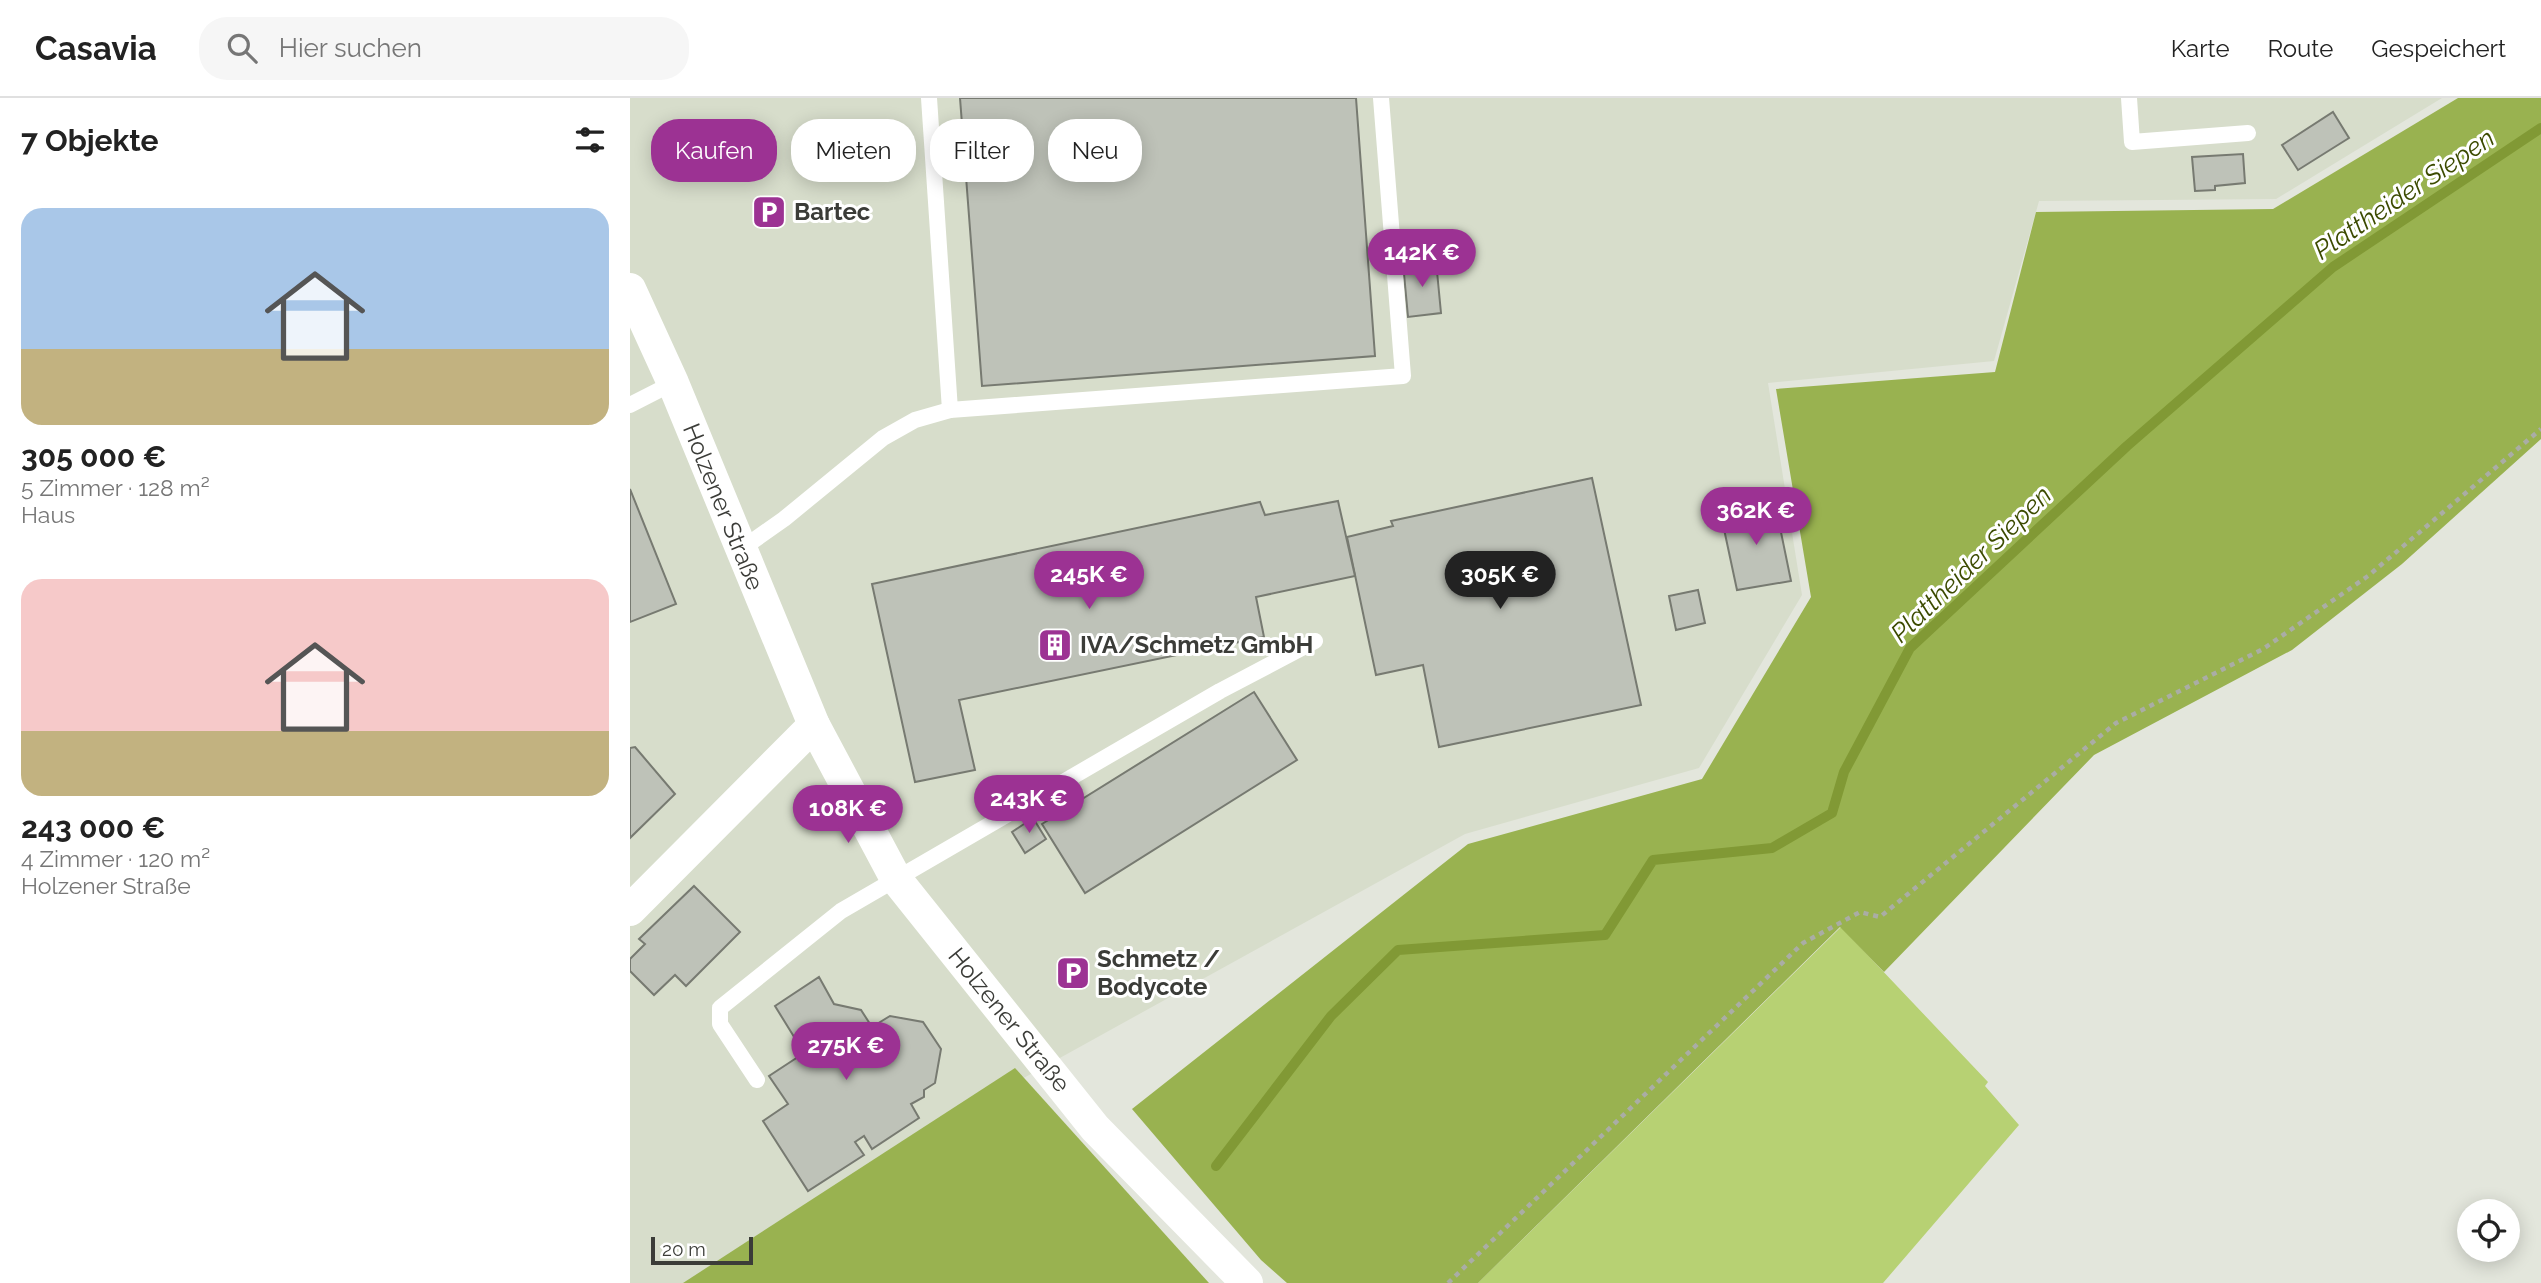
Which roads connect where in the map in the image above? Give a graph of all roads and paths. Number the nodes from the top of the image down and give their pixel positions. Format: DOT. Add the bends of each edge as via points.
graph roads {
  1 [pos="929,98"];
  2 [pos="1381,98"];
  3 [pos="2129,98"];
  4 [pos="2248,133"];
  5 [pos="630,289"];
  6 [pos="673,383"];
  7 [pos="630,405"];
  8 [pos="950,410"];
  9 [pos="2541,429"];
  10 [pos="740,550"];
  11 [pos="1315,641"];
  12 [pos="814,725"];
  13 [pos="896,879"];
  14 [pos="630,909"];
  15 [pos="757,1080"];
  16 [pos="1247,1283"];
  17 [pos="1448,1283"];
  1 -- 8 [label="lane"];
  2 -- 8 [label="lane" via="1403,376"];
  3 -- 4 [label="lane" via="2132,142"];
  5 -- 6 [label="street, Holzener Straße"];
  6 -- 7 [label="lane"];
  6 -- 10 [label="street, Holzener Straße"];
  8 -- 10 [label="lane" via="915,420 883,438"];
  9 -- 17 [label="path" via="2368,576 2263,649 2116,723 1880,917 1860,912 1803,943"];
  10 -- 12 [label="street, Holzener Straße"];
  11 -- 13 [label="lane"];
  12 -- 13 [label="street, Holzener Straße"];
  12 -- 14 [label="street"];
  13 -- 15 [label="lane" via="841,911 720,1008 719,1024"];
  13 -- 16 [label="street, Holzener Straße" via="1095,1128"];
}
